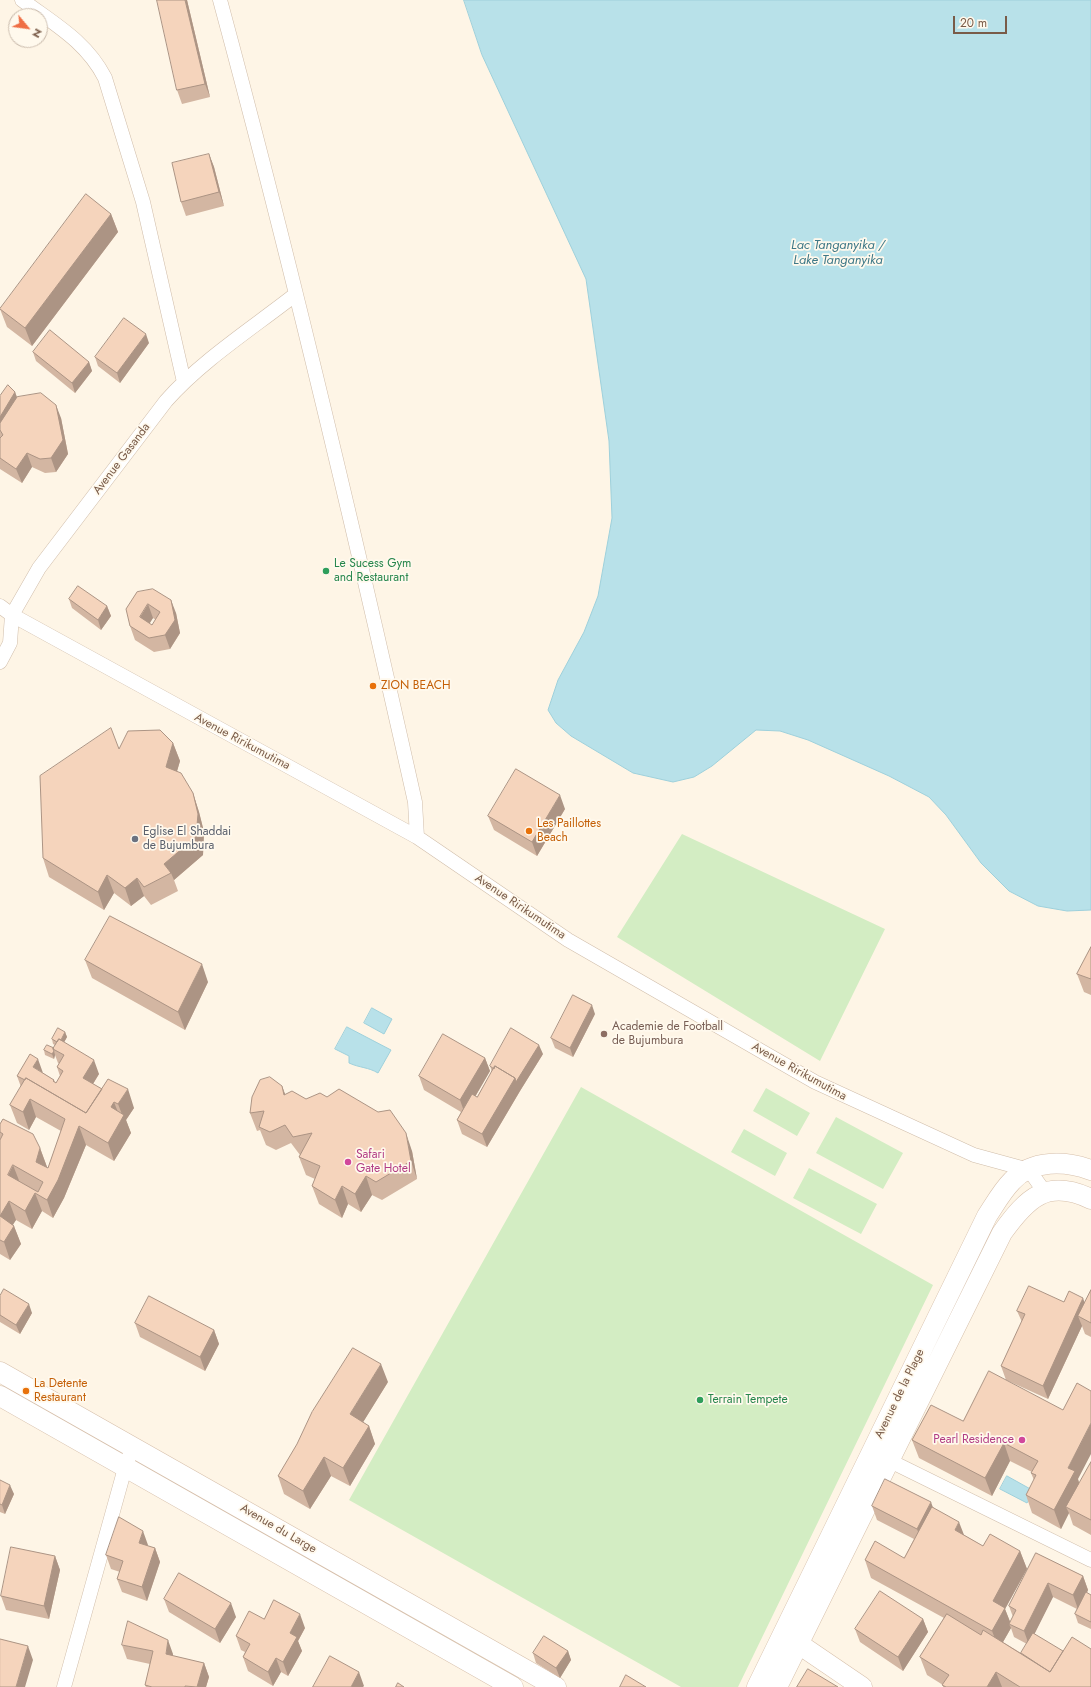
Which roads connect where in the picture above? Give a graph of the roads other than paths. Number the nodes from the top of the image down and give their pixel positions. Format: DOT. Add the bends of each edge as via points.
graph roads {
  1 [pos="22,0"];
  2 [pos="220,0"];
  3 [pos="296,294"];
  4 [pos="184,382"];
  5 [pos="0,606"];
  6 [pos="12,615"];
  7 [pos="0,662"];
  8 [pos="416,836"];
  9 [pos="1029,1170"];
  10 [pos="1091,1170"];
  11 [pos="1044,1191"];
  12 [pos="1091,1199"];
  13 [pos="0,1372"];
  14 [pos="0,1396"];
  15 [pos="133,1446"];
  16 [pos="871,1452"];
  17 [pos="890,1460"];
  18 [pos="125,1468"];
  19 [pos="1091,1560"];
  20 [pos="791,1638"];
  21 [pos="64,1687"];
  22 [pos="513,1687"];
  23 [pos="556,1687"];
  24 [pos="758,1687"];
  25 [pos="778,1687"];
  26 [pos="862,1687"];
  1 -- 4 [label="street" via="79,41 98,64 105,78 143,202"];
  2 -- 3 [label="street"];
  3 -- 4 [label="street, Avenue Gasanda"];
  3 -- 8 [label="street" via="416,802"];
  4 -- 6 [label="street, Avenue Gasanda" via="166,401 39,568"];
  5 -- 6 [label="street, Avenue Ririkumutima"];
  6 -- 7 [label="street, Avenue Gasanda" via="10,643"];
  6 -- 8 [label="street, Avenue Ririkumutima"];
  8 -- 9 [label="street, Avenue Ririkumutima" via="568,940 815,1082 974,1155"];
  9 -- 10 [label="main road, Avenue de la Plage" via="1047,1163 1062,1163"];
  9 -- 11 [label="street"];
  9 -- 16 [label="main road, Avenue de la Plage" via="1013,1179 986,1216"];
  11 -- 12 [label="main road" via="1077,1192"];
  11 -- 17 [label="main road, Avenue de la Plage" via="1016,1214 1002,1233"];
  13 -- 15 [label="main road, Avenue du Large"];
  14 -- 18 [label="main road, Avenue du Large"];
  15 -- 18 [label="street"];
  15 -- 23 [label="main road, Avenue du Large"];
  16 -- 17 [label="street"];
  16 -- 20 [label="main road, Avenue de la Plage"];
  17 -- 19 [label="street"];
  17 -- 20 [label="main road, Avenue de la Plage"];
  18 -- 21 [label="street"];
  18 -- 22 [label="main road, Avenue du Large"];
  20 -- 24 [label="main road, Avenue de la Plage"];
  20 -- 25 [label="main road, Avenue de la Plage"];
  20 -- 26 [label="main road"];
}
